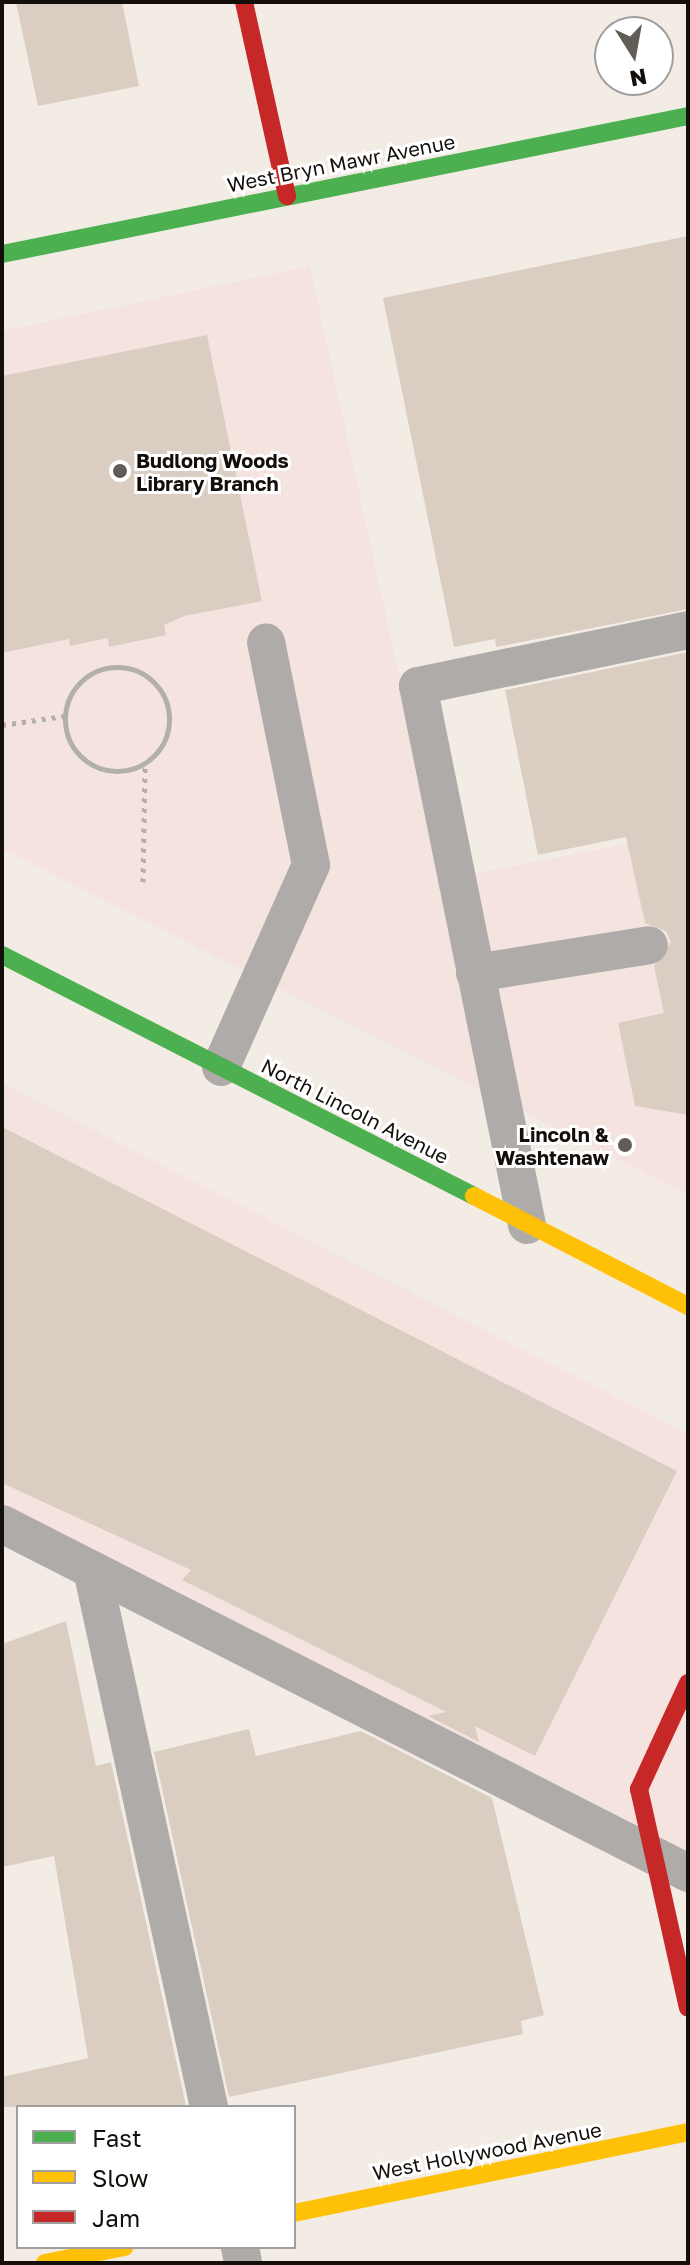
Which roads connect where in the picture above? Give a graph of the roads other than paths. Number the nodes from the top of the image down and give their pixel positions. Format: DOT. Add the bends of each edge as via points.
graph roads {
  1 [pos="244,2"];
  2 [pos="688,116"];
  3 [pos="287,196"];
  4 [pos="2,254"];
  5 [pos="688,630"];
  6 [pos="266,642"];
  7 [pos="649,945"];
  8 [pos="2,955"];
  9 [pos="475,973"];
  10 [pos="221,1067"];
  11 [pos="527,1225"];
  12 [pos="688,1306"];
  13 [pos="2,1524"];
  14 [pos="92,1570"];
  15 [pos="688,1683"];
  16 [pos="672,1865"];
  17 [pos="688,2008"];
  18 [pos="209,2105"];
  19 [pos="688,2132"];
  20 [pos="296,2213"];
  21 [pos="114,2249"];
  22 [pos="45,2263"];
  1 -- 3 [label="street"];
  2 -- 3 [label="street, West Bryn Mawr Avenue"];
  3 -- 4 [label="street, West Bryn Mawr Avenue"];
  5 -- 9 [label="lane" via="418,686"];
  6 -- 10 [label="lane" via="311,865"];
  7 -- 9 [label="lane"];
  8 -- 10 [label="street, North Lincoln Avenue"];
  9 -- 11 [label="lane"];
  10 -- 11 [label="street, North Lincoln Avenue"];
  11 -- 12 [label="street, North Lincoln Avenue"];
  13 -- 14 [label="lane"];
  14 -- 16 [label="lane"];
  14 -- 18 [label="lane"];
  15 -- 16 [label="street" via="639,1789"];
  16 -- 17 [label="street"];
  19 -- 20 [label="street, West Hollywood Avenue"];
  21 -- 22 [label="street"];
}
